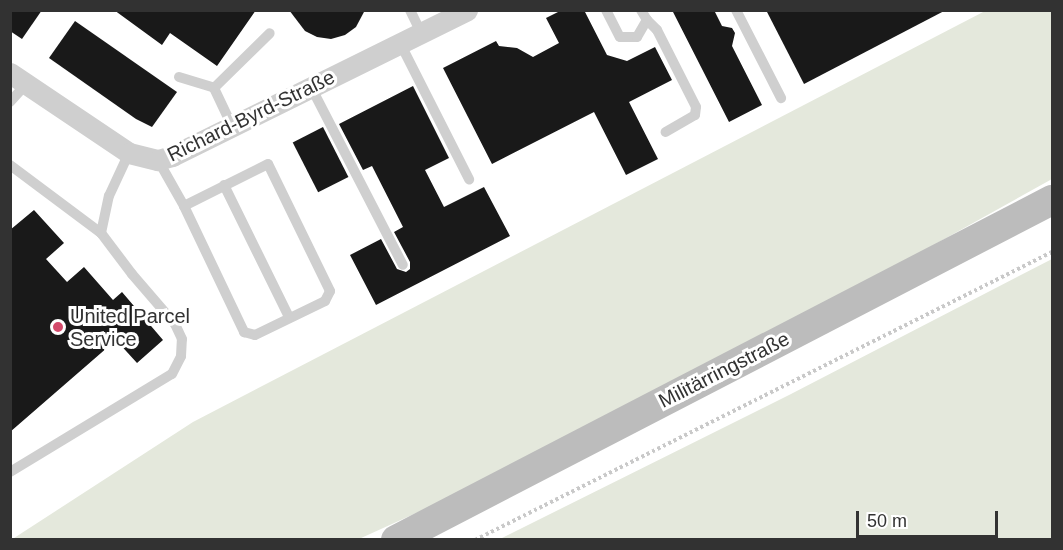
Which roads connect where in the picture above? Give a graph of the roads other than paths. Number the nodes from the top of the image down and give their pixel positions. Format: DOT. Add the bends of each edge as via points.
graph roads {
  1 [pos="410,10"];
  2 [pos="467,10"];
  3 [pos="606,10"];
  4 [pos="736,10"];
  5 [pos="644,15"];
  6 [pos="270,33"];
  7 [pos="421,33"];
  8 [pos="400,43"];
  9 [pos="179,76"];
  10 [pos="18,78"];
  11 [pos="311,87"];
  12 [pos="214,88"];
  13 [pos="782,98"];
  14 [pos="10,102"];
  15 [pos="232,126"];
  16 [pos="665,132"];
  17 [pos="129,153"];
  18 [pos="158,160"];
  19 [pos="10,165"];
  20 [pos="469,179"];
  21 [pos="224,185"];
  22 [pos="1053,200"];
  23 [pos="183,206"];
  24 [pos="101,233"];
  25 [pos="404,265"];
  26 [pos="289,317"];
  27 [pos="10,472"];
  28 [pos="396,540"];
  1 -- 7 [label="lane"];
  2 -- 7 [label="street, Richard-Byrd-Straße"];
  3 -- 5 [label="lane" via="620,38 637,37"];
  4 -- 13 [label="lane"];
  5 -- 16 [label="lane" via="657,30 696,107 695,115"];
  6 -- 12 [label="lane"];
  7 -- 8 [label="street, Richard-Byrd-Straße"];
  8 -- 11 [label="street, Richard-Byrd-Straße"];
  8 -- 20 [label="lane"];
  9 -- 12 [label="lane"];
  10 -- 14 [label="lane"];
  10 -- 17 [label="street, Richard-Byrd-Straße"];
  11 -- 15 [label="street, Richard-Byrd-Straße"];
  11 -- 25 [label="lane"];
  12 -- 15 [label="lane"];
  15 -- 18 [label="street, Richard-Byrd-Straße"];
  17 -- 18 [label="street, Richard-Byrd-Straße"];
  17 -- 24 [label="lane" via="110,196"];
  18 -- 23 [label="lane"];
  19 -- 24 [label="lane"];
  21 -- 23 [label="lane"];
  21 -- 26 [label="lane"];
  21 -- 26 [label="lane" via="267,164 320,270 330,291 325,301"];
  22 -- 28 [label="main road, Militärringstraße"];
  23 -- 26 [label="lane" via="244,332 255,334"];
  24 -- 27 [label="lane" via="175,324 182,339 181,356 172,374"];
}
